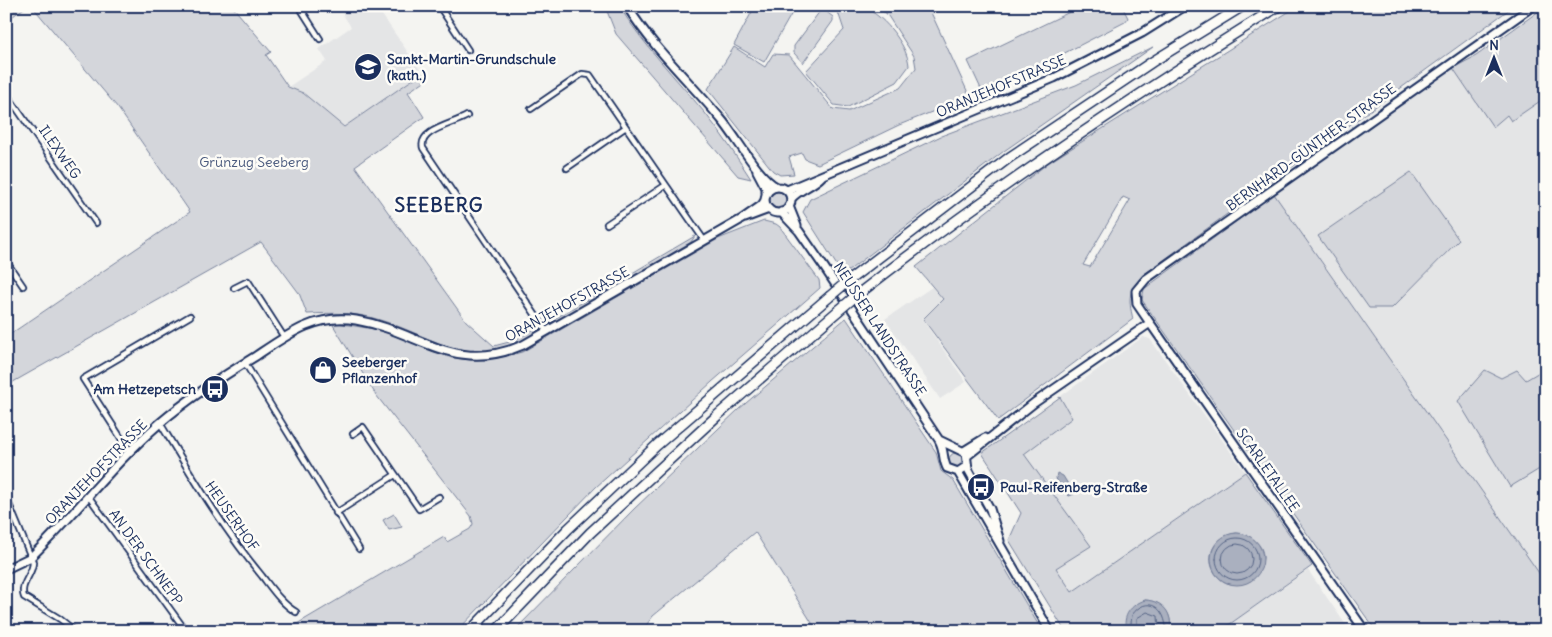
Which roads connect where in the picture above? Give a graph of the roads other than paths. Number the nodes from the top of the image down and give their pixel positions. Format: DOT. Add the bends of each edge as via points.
graph roads {
  1 [pos="298,6"];
  2 [pos="439,6"];
  3 [pos="627,6"];
  4 [pos="1186,6"];
  5 [pos="1243,6"];
  6 [pos="1279,6"];
  7 [pos="1533,6"];
  8 [pos="320,39"];
  9 [pos="468,50"];
  10 [pos="6,93"];
  11 [pos="531,109"];
  12 [pos="467,116"];
  13 [pos="626,127"];
  14 [pos="754,164"];
  15 [pos="567,168"];
  16 [pos="822,176"];
  17 [pos="666,185"];
  18 [pos="777,187"];
  19 [pos="787,190"];
  20 [pos="766,197"];
  21 [pos="790,202"];
  22 [pos="769,209"];
  23 [pos="781,212"];
  24 [pos="742,219"];
  25 [pos="96,223"];
  26 [pos="607,224"];
  27 [pos="799,231"];
  28 [pos="704,240"];
  29 [pos="6,261"];
  30 [pos="23,286"];
  31 [pos="234,288"];
  32 [pos="190,316"];
  33 [pos="1150,323"];
  34 [pos="547,332"];
  35 [pos="284,337"];
  36 [pos="244,363"];
  37 [pos="160,423"];
  38 [pos="353,434"];
  39 [pos="939,440"];
  40 [pos="952,449"];
  41 [pos="130,452"];
  42 [pos="966,453"];
  43 [pos="945,454"];
  44 [pos="967,466"];
  45 [pos="958,472"];
  46 [pos="395,475"];
  47 [pos="6,497"];
  48 [pos="89,497"];
  49 [pos="439,497"];
  50 [pos="336,513"];
  51 [pos="1002,548"];
  52 [pos="359,549"];
  53 [pos="31,557"];
  54 [pos="6,569"];
  55 [pos="296,612"];
  56 [pos="75,631"];
  57 [pos="186,631"];
  58 [pos="470,631"];
  59 [pos="496,631"];
  60 [pos="1050,631"];
  61 [pos="1365,631"];
  1 -- 8 [label="street"];
  2 -- 9 [label="street"];
  3 -- 14 [label="street" via="656,48 722,119"];
  4 -- 16 [label="street, ORANJEHOFSTRASSE" via="1054,78"];
  5 -- 58 [label="highway, bridge" via="1010,157 848,281 657,445"];
  6 -- 59 [label="highway, bridge" via="1021,173 857,295 690,440 590,533"];
  7 -- 33 [label="street, BERNHARD-GÜNTHER-STRASSE" via="1146,280 1136,291 1135,298"];
  10 -- 25 [label="street, ILEXWEG"];
  11 -- 13 [label="street" via="574,79 587,74"];
  12 -- 34 [label="street" via="427,135 422,142 423,148"];
  13 -- 15 [label="street"];
  13 -- 17 [label="street"];
  14 -- 18 [label="street"];
  14 -- 20 [label="street" via="766,188"];
  16 -- 19 [label="street, ORANJEHOFSTRASSE"];
  16 -- 21 [label="street, ORANJEHOFSTRASSE" via="794,194"];
  17 -- 26 [label="street"];
  17 -- 28 [label="street"];
  18 -- 19 [label="street"];
  18 -- 20 [label="street"];
  19 -- 21 [label="street"];
  20 -- 22 [label="street"];
  20 -- 24 [label="street, ORANJEHOFSTRASSE" via="762,205"];
  21 -- 23 [label="street"];
  21 -- 27 [label="street, NEUSSER LANDSTRASSE"];
  22 -- 23 [label="street"];
  22 -- 24 [label="street, ORANJEHOFSTRASSE"];
  23 -- 27 [label="street, NEUSSER LANDSTRASSE"];
  24 -- 28 [label="street, ORANJEHOFSTRASSE"];
  27 -- 39 [label="street, NEUSSER LANDSTRASSE"];
  28 -- 34 [label="street, ORANJEHOFSTRASSE"];
  29 -- 30 [label="street"];
  31 -- 35 [label="street" via="248,282"];
  32 -- 41 [label="street" via="83,380"];
  33 -- 42 [label="street"];
  33 -- 61 [label="street, SCARLETALLEE"];
  34 -- 35 [label="street, ORANJEHOFSTRASSE" via="512,350 472,357 453,354 351,319 311,323"];
  35 -- 36 [label="street, ORANJEHOFSTRASSE"];
  36 -- 37 [label="street, ORANJEHOFSTRASSE"];
  36 -- 50 [label="street"];
  37 -- 41 [label="street, ORANJEHOFSTRASSE"];
  37 -- 55 [label="street, HEUSERHOF" via="206,501 243,553 285,604"];
  38 -- 46 [label="street" via="363,427"];
  39 -- 40 [label="street, NEUSSER LANDSTRASSE"];
  39 -- 43 [label="street, NEUSSER LANDSTRASSE"];
  40 -- 42 [label="street, NEUSSER LANDSTRASSE"];
  40 -- 43 [label="street"];
  41 -- 48 [label="street, ORANJEHOFSTRASSE"];
  42 -- 44 [label="street, NEUSSER LANDSTRASSE"];
  43 -- 45 [label="street, NEUSSER LANDSTRASSE" via="947,468"];
  44 -- 45 [label="street"];
  44 -- 51 [label="street, NEUSSER LANDSTRASSE" via="995,520"];
  45 -- 51 [label="street, NEUSSER LANDSTRASSE"];
  46 -- 49 [label="street" via="419,510"];
  46 -- 50 [label="street"];
  47 -- 53 [label="street"];
  48 -- 53 [label="street, ORANJEHOFSTRASSE"];
  48 -- 57 [label="street, AN DER SCHNEPP"];
  50 -- 52 [label="street"];
  51 -- 60 [label="street, NEUSSER LANDSTRASSE"];
  53 -- 54 [label="street, ORANJEHOFSTRASSE"];
  53 -- 56 [label="street" via="33,567 22,587 24,596"];
}
